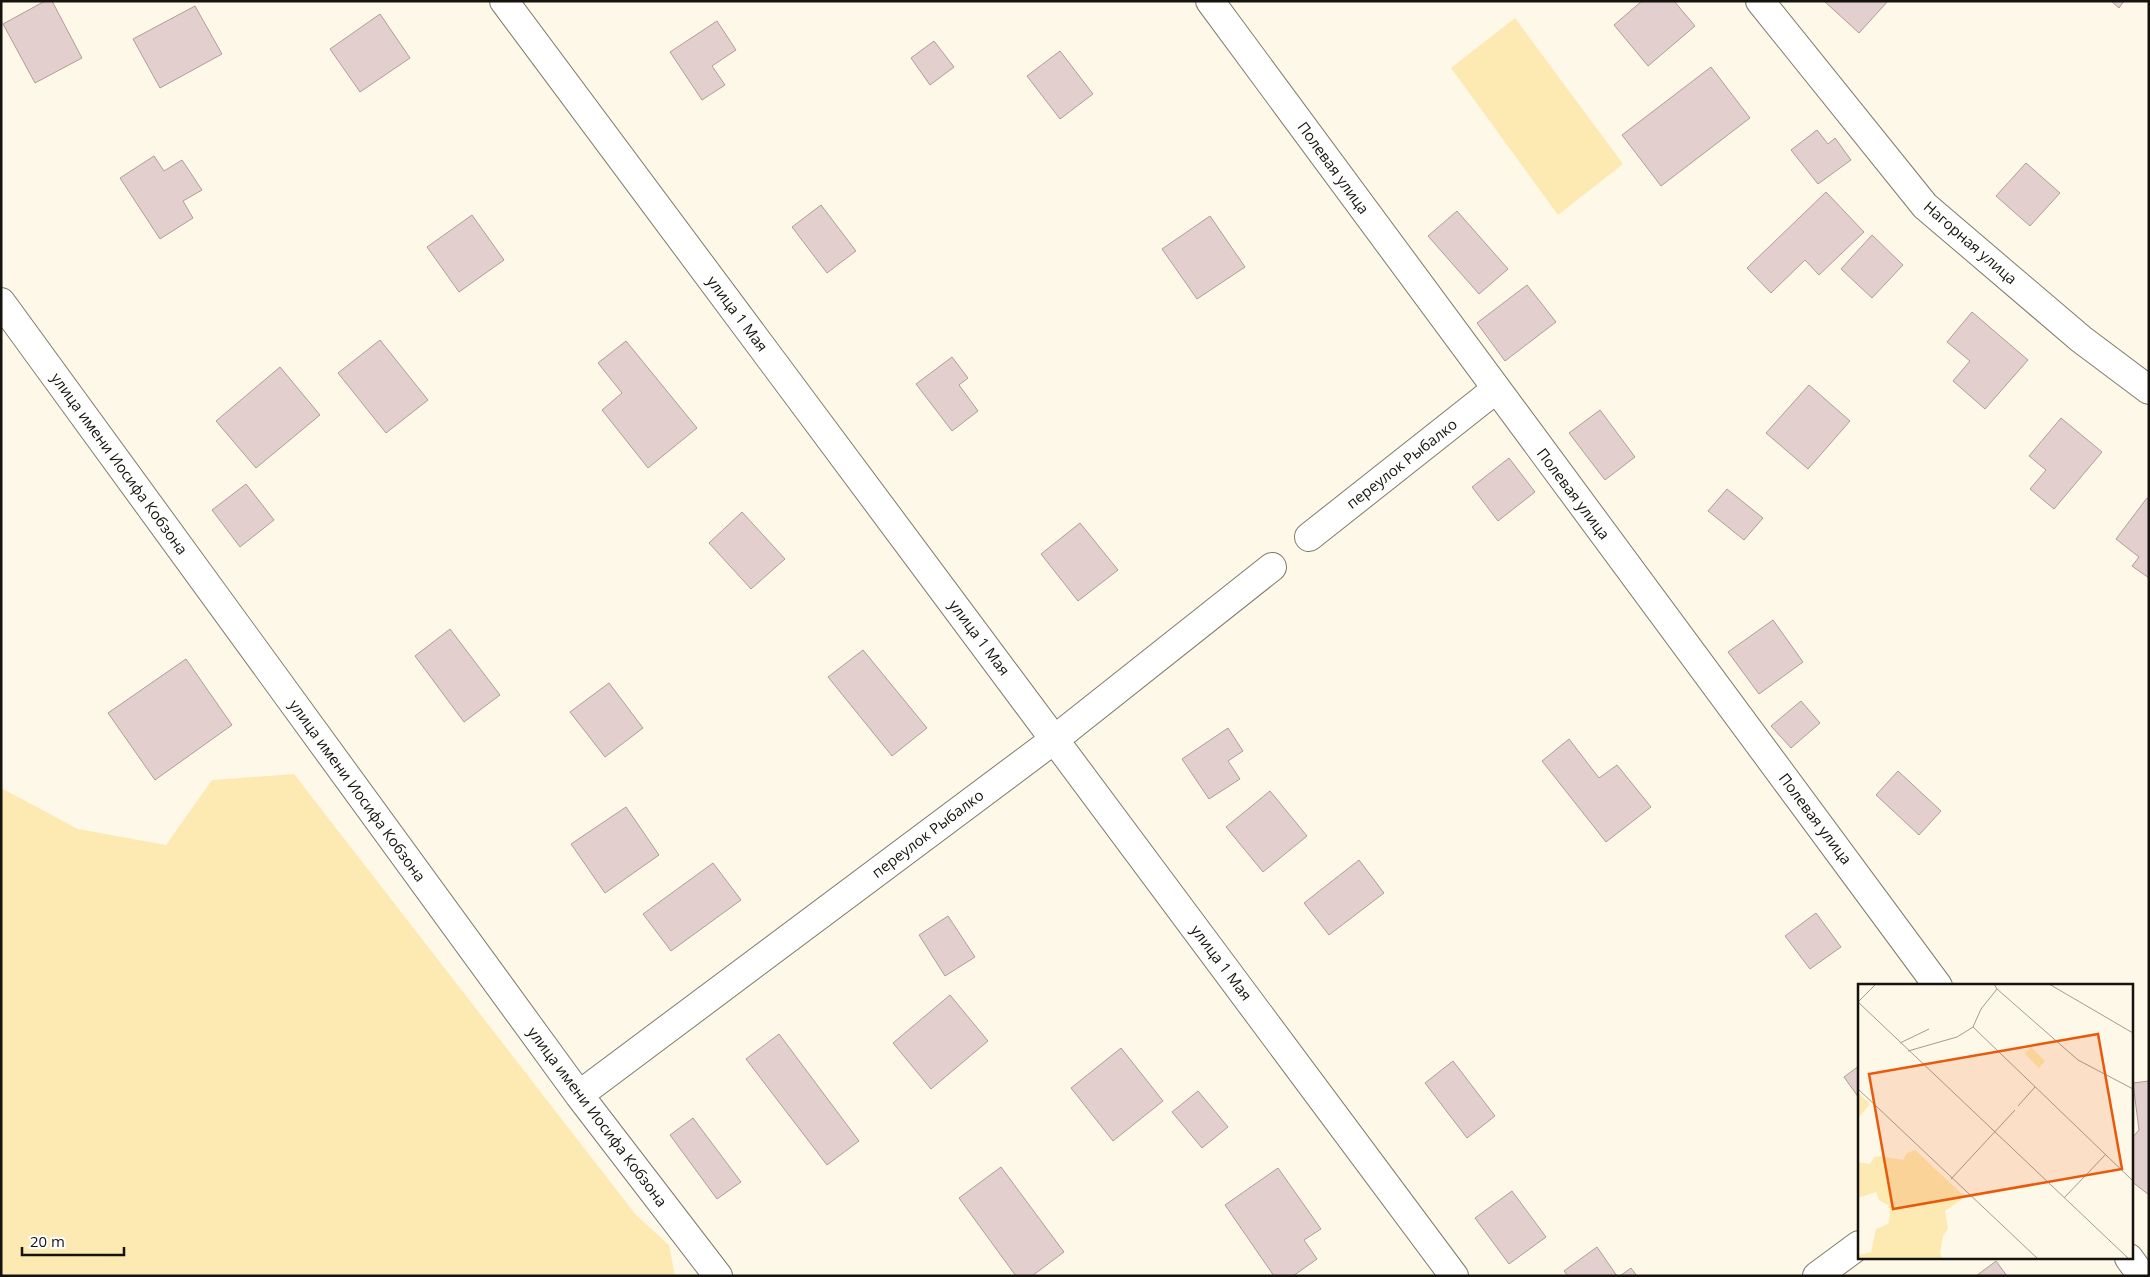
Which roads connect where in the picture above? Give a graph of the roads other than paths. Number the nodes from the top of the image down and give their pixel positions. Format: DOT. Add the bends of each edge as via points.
graph roads {
  1 [pos="504,1"];
  2 [pos="1210,1"];
  3 [pos="1760,1"];
  4 [pos="1,302"];
  5 [pos="1496,390"];
  6 [pos="2149,390"];
  7 [pos="1309,537"];
  8 [pos="1272,567"];
  9 [pos="1055,739"];
  10 [pos="1937,984"];
  11 [pos="579,1095"];
  12 [pos="1858,1246"];
  13 [pos="2130,1260"];
  14 [pos="718,1276"];
  15 [pos="1454,1276"];
  16 [pos="1817,1276"];
  17 [pos="2142,1276"];
  1 -- 9 [label="street, улица 1 Мая"];
  2 -- 5 [label="street, Полевая улица"];
  3 -- 6 [label="street, Нагорная улица" via="1925,206 2081,339"];
  4 -- 11 [label="street, улица имени Иосифа Кобзона"];
  5 -- 7 [label="street, переулок Рыбалко"];
  5 -- 10 [label="street, Полевая улица"];
  8 -- 9 [label="street, переулок Рыбалко"];
  9 -- 11 [label="street, переулок Рыбалко"];
  9 -- 15 [label="street, улица 1 Мая"];
  11 -- 14 [label="street, улица имени Иосифа Кобзона"];
  12 -- 16 [label="street"];
  13 -- 17 [label="street"];
}
